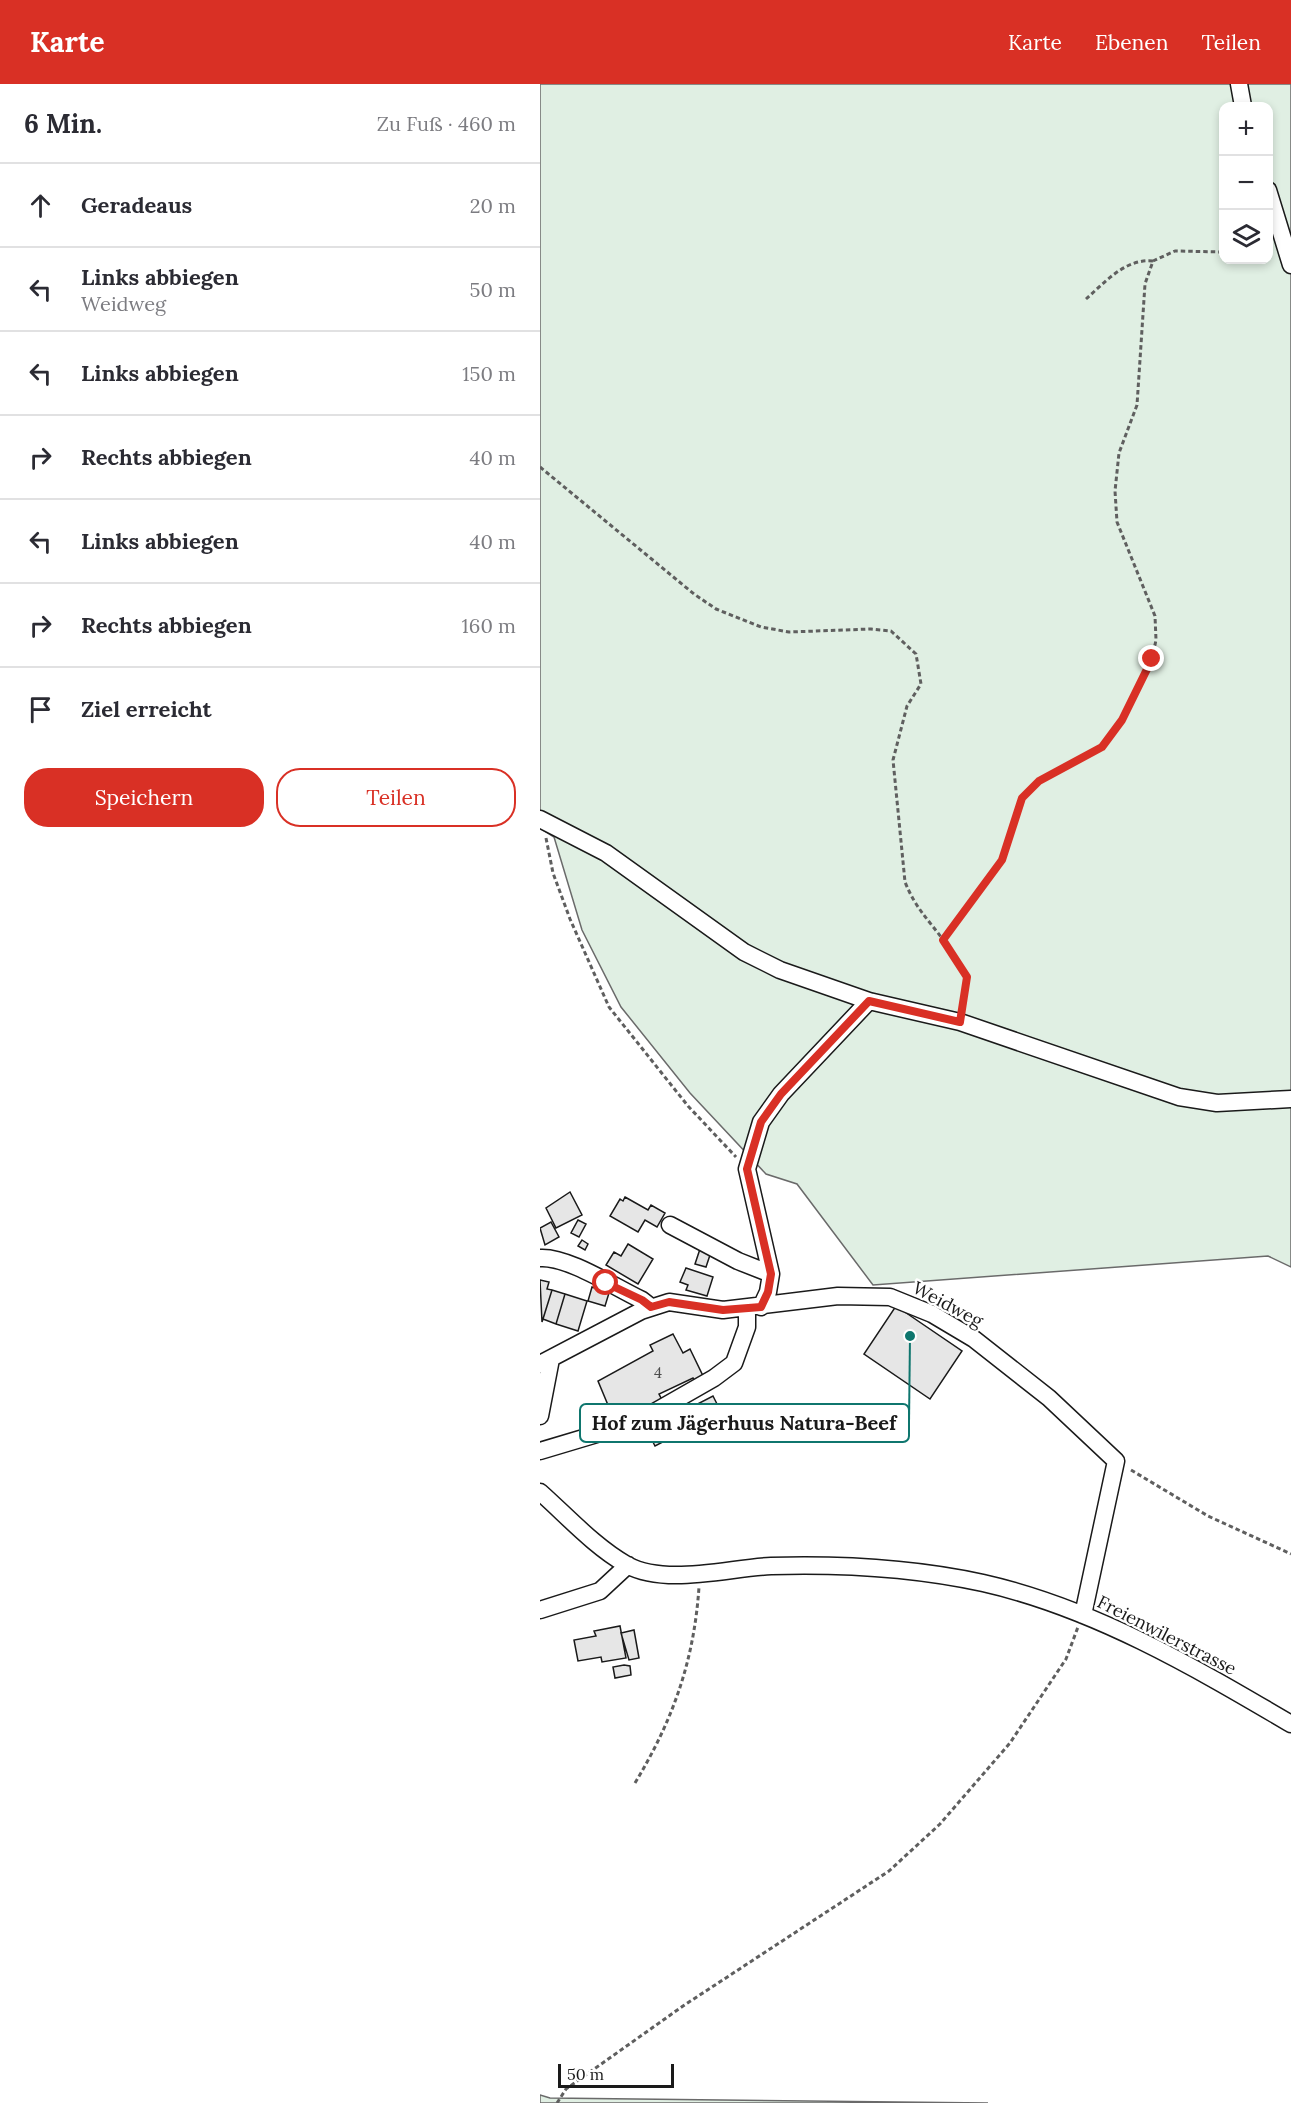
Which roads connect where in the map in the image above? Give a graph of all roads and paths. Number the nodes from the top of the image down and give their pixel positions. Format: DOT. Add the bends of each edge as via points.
graph roads {
  1 [pos="1239,84"];
  2 [pos="1242,102"];
  3 [pos="1273,204"];
  4 [pos="1219,252"];
  5 [pos="1153,261"];
  6 [pos="1291,265"];
  7 [pos="1086,299"];
  8 [pos="540,466"];
  9 [pos="541,819"];
  10 [pos="943,940"];
  11 [pos="869,1001"];
  12 [pos="960,1022"];
  13 [pos="1291,1100"];
  14 [pos="747,1169"];
  15 [pos="670,1225"];
  16 [pos="540,1258"];
  17 [pos="771,1274"];
  18 [pos="651,1307"];
  19 [pos="754,1307"];
  20 [pos="545,1362"];
  21 [pos="540,1416"];
  22 [pos="540,1451"];
  23 [pos="1116,1461"];
  24 [pos="540,1492"];
  25 [pos="1291,1554"];
  26 [pos="628,1565"];
  27 [pos="696,1574"];
  28 [pos="540,1610"];
  29 [pos="1083,1615"];
  30 [pos="1291,1724"];
  31 [pos="635,1783"];
  32 [pos="557,2103"];
  1 -- 2 [label="street"];
  3 -- 6 [label="street"];
  4 -- 5 [label="path" via="1175,251"];
  5 -- 7 [label="path" via="1141,260 1112,275"];
  5 -- 10 [label="path" via="1145,284 1137,405 1119,453 1115,491 1117,522 1155,616 1152,659 1122,720 1102,747 1039,781 1022,798 1002,860"];
  8 -- 10 [label="path" via="694,594 736,619 789,632 891,631 906,642 916,654 921,684 907,706 893,760 905,882 912,900"];
  9 -- 11 [label="street" via="606,853 744,952 780,970"];
  9 -- 14 [label="path" via="553,873 609,1007 688,1106"];
  10 -- 12 [label="path" via="967,977"];
  11 -- 12 [label="street"];
  11 -- 14 [label="street" via="781,1094 761,1122"];
  12 -- 13 [label="street" via="1179,1097 1217,1103"];
  14 -- 17 [label="street"];
  15 -- 17 [label="street"];
  16 -- 18 [label="street" via="550,1257 573,1266"];
  17 -- 19 [label="street" via="768,1292"];
  18 -- 19 [label="street, Weidweg" via="669,1302 723,1310"];
  18 -- 20 [label="street, Weidweg"];
  19 -- 22 [label="street" via="734,1364 714,1378 636,1422"];
  19 -- 23 [label="street, Weidweg" via="838,1296 890,1297 932,1314 974,1339 1049,1398"];
  20 -- 21 [label="street"];
  23 -- 25 [label="path" via="1208,1516"];
  23 -- 29 [label="street"];
  24 -- 26 [label="street"];
  26 -- 27 [label="street, Freienwilerstrasse" via="654,1573"];
  26 -- 28 [label="street" via="600,1591"];
  27 -- 29 [label="street, Freienwilerstrasse" via="770,1566 871,1568 983,1584"];
  27 -- 31 [label="path" via="697,1616 675,1708"];
  29 -- 30 [label="street, Freienwilerstrasse" via="1149,1644"];
  29 -- 32 [label="path" via="1066,1659 1010,1743 940,1824 897,1863 683,2006 566,2089"];
}
